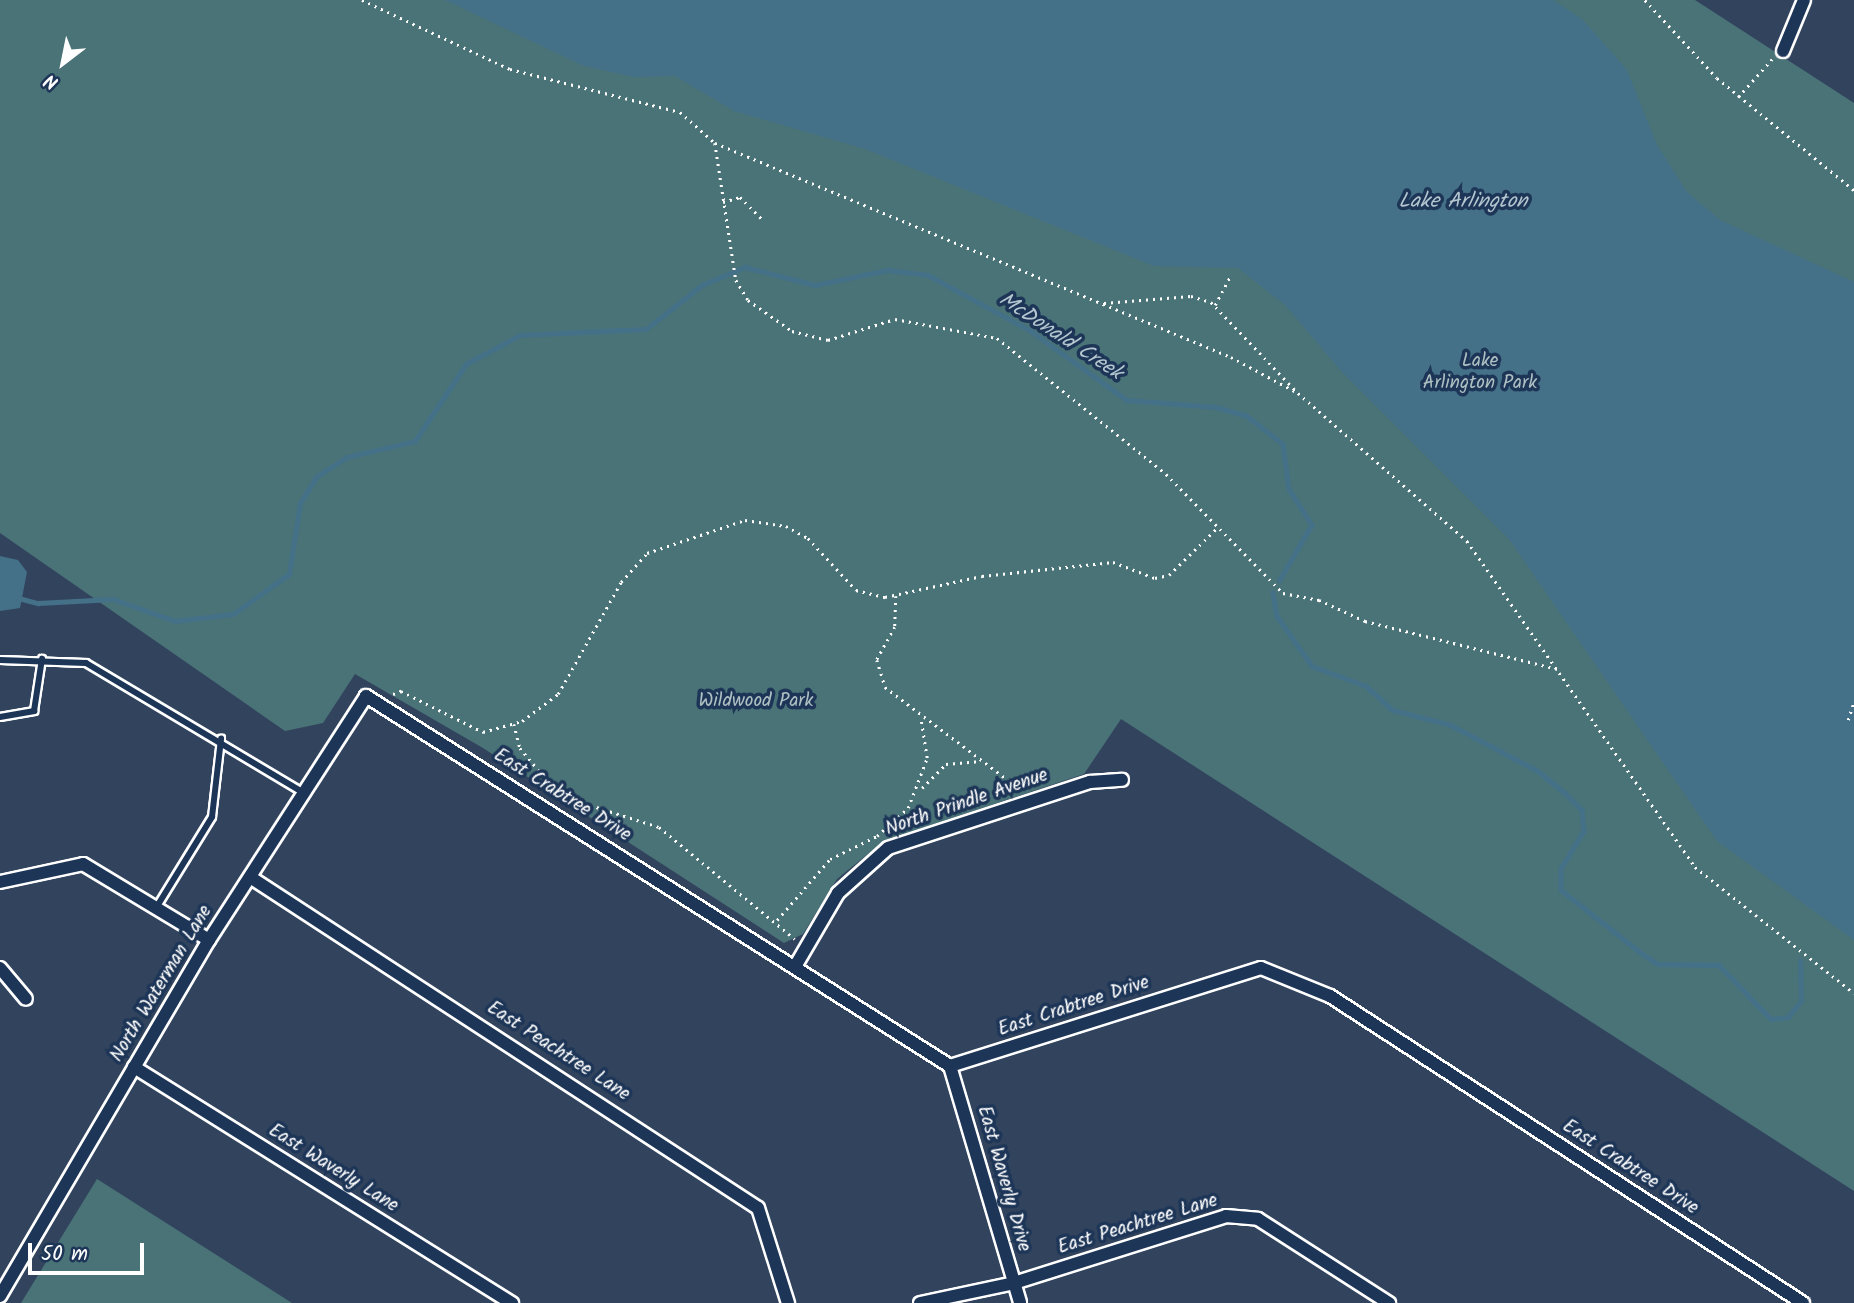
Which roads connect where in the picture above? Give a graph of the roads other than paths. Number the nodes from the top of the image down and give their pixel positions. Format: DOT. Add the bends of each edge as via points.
graph roads {
  1 [pos="1804,0"];
  2 [pos="1783,51"];
  3 [pos="42,659"];
  4 [pos="0,660"];
  5 [pos="366,696"];
  6 [pos="0,717"];
  7 [pos="221,739"];
  8 [pos="1122,780"];
  9 [pos="304,793"];
  10 [pos="250,877"];
  11 [pos="0,882"];
  12 [pos="156,908"];
  13 [pos="209,940"];
  14 [pos="796,965"];
  15 [pos="0,968"];
  16 [pos="26,999"];
  17 [pos="950,1066"];
  18 [pos="134,1067"];
  19 [pos="1014,1283"];
  20 [pos="0,1296"];
  21 [pos="512,1303"];
  22 [pos="788,1303"];
  23 [pos="920,1303"];
  24 [pos="1020,1303"];
  25 [pos="1389,1303"];
  26 [pos="1803,1303"];
  1 -- 2 [label="street"];
  3 -- 4 [label="lane"];
  3 -- 6 [label="lane" via="34,711"];
  3 -- 7 [label="lane" via="86,663"];
  5 -- 9 [label="street, North Waterman Lane"];
  5 -- 14 [label="street, East Crabtree Drive"];
  7 -- 9 [label="lane"];
  7 -- 12 [label="lane" via="212,817"];
  8 -- 14 [label="street, North Prindle Avenue" via="1090,782 888,848 838,893"];
  9 -- 10 [label="street, North Waterman Lane"];
  10 -- 13 [label="street, North Waterman Lane"];
  10 -- 22 [label="street, East Peachtree Lane" via="758,1208"];
  11 -- 12 [label="street" via="83,864"];
  12 -- 13 [label="street"];
  13 -- 18 [label="street, North Waterman Lane"];
  14 -- 17 [label="street, East Crabtree Drive"];
  15 -- 16 [label="street"];
  17 -- 19 [label="street, East Waverly Drive"];
  17 -- 26 [label="street, East Crabtree Drive" via="1261,968 1330,996"];
  18 -- 20 [label="street, North Waterman Lane"];
  18 -- 21 [label="street, East Waverly Lane"];
  19 -- 23 [label="street, East Peachtree Lane"];
  19 -- 24 [label="street, East Waverly Drive"];
  19 -- 25 [label="street, East Peachtree Lane" via="1226,1216 1258,1219"];
}
